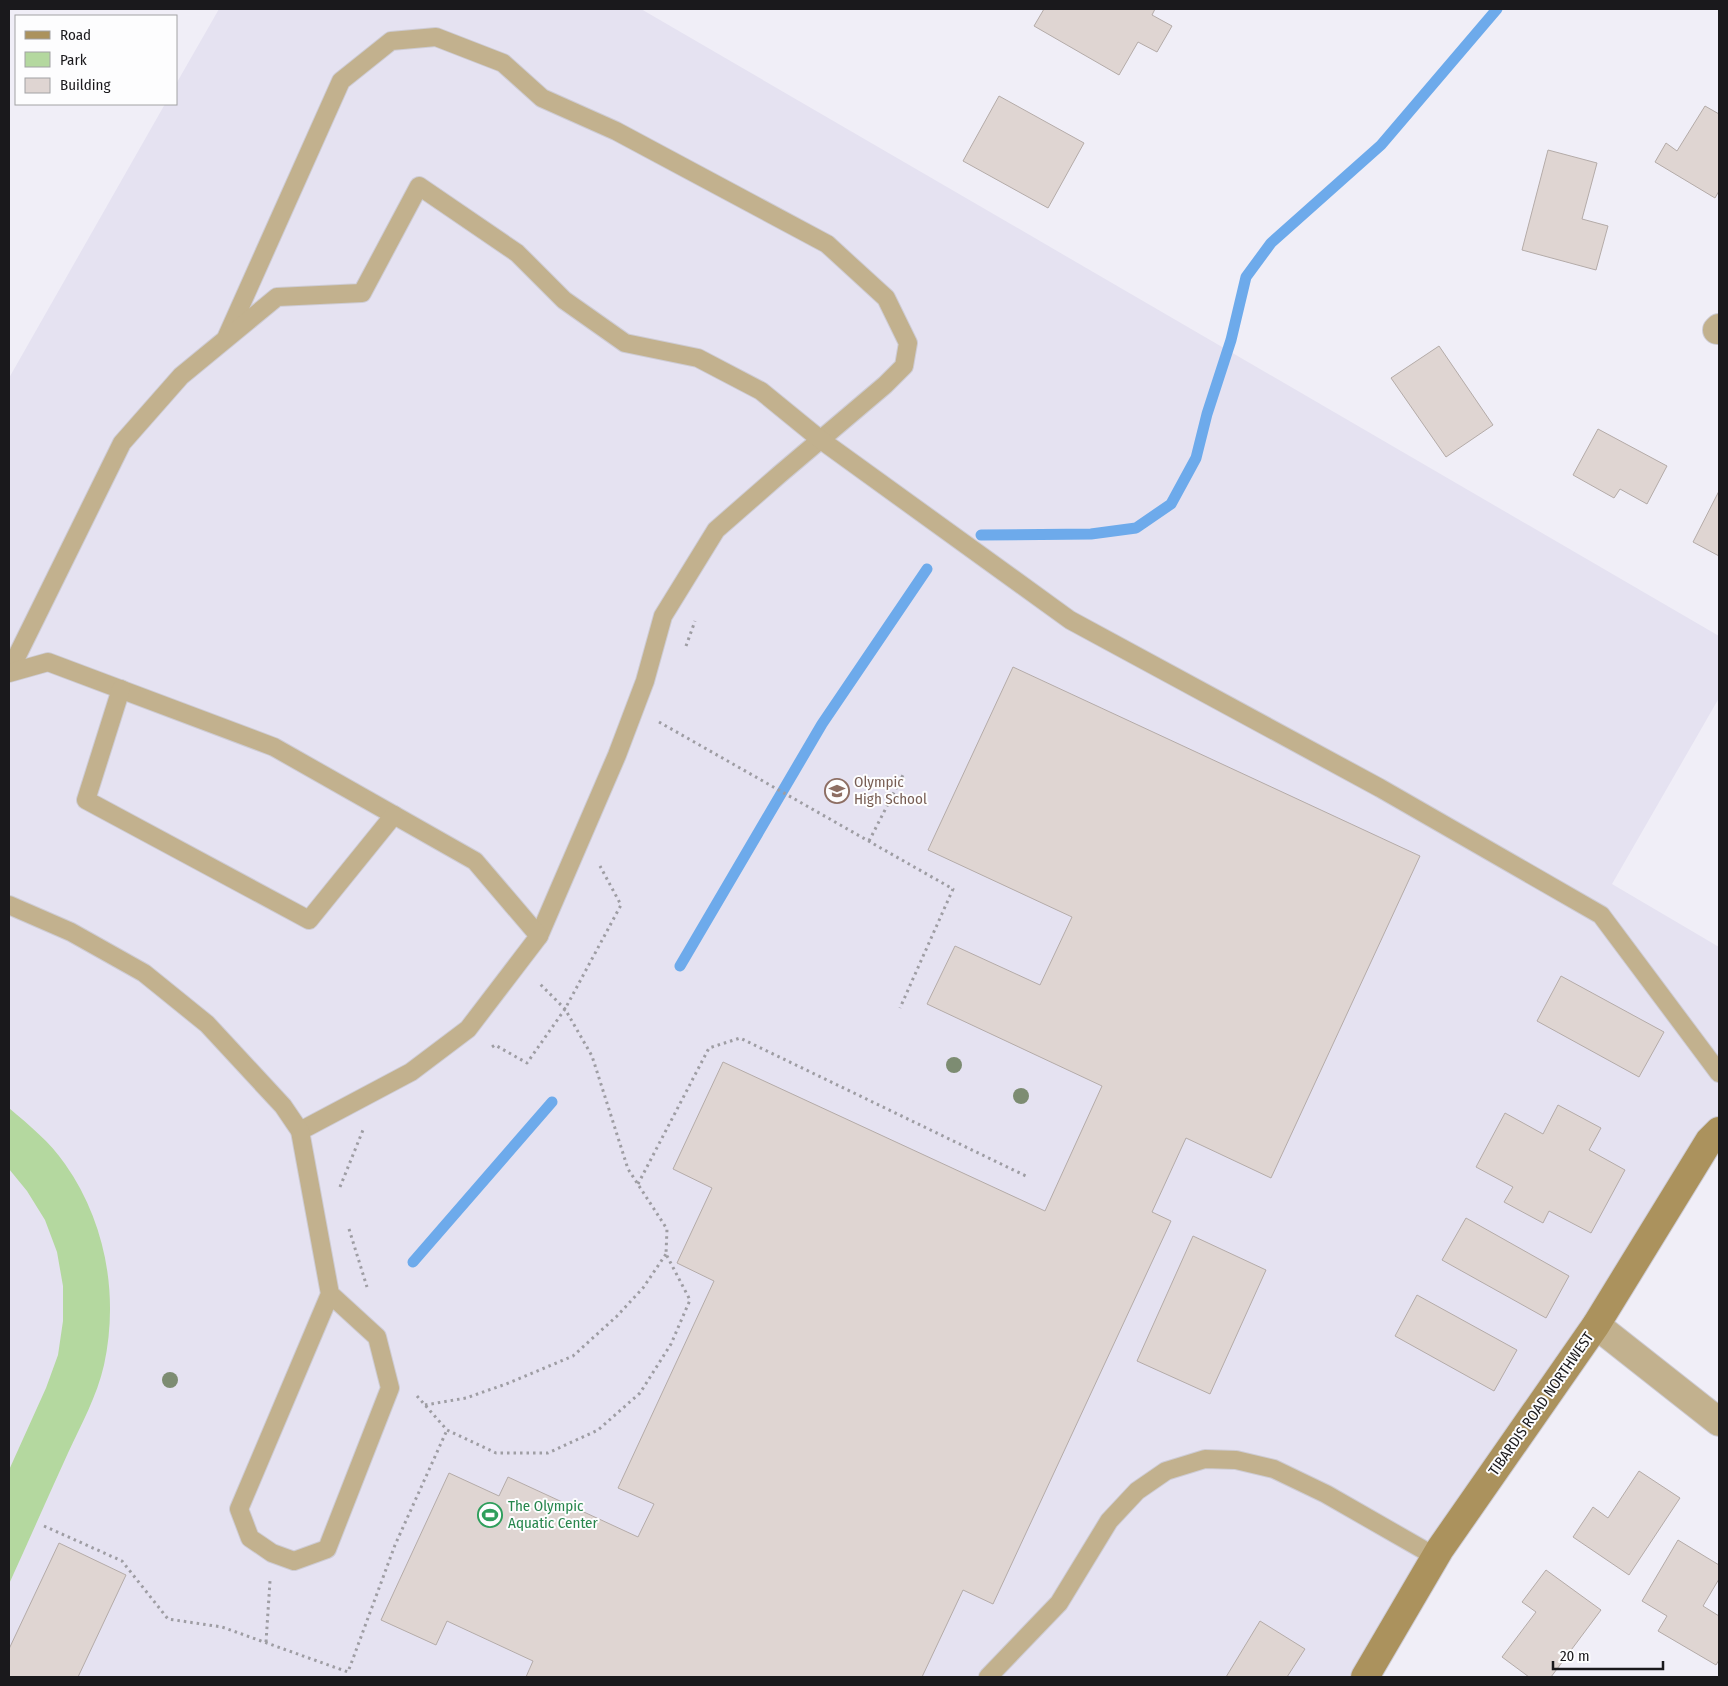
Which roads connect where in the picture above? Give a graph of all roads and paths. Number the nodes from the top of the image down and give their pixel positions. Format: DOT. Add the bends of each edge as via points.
graph roads {
  1 [pos="226,338"];
  2 [pos="821,440"];
  3 [pos="698,615"];
  4 [pos="684,651"];
  5 [pos="9,672"];
  6 [pos="121,689"];
  7 [pos="662,713"];
  8 [pos="658,722"];
  9 [pos="655,731"];
  10 [pos="903,775"];
  11 [pos="394,815"];
  12 [pos="869,841"];
  13 [pos="600,866"];
  14 [pos="9,905"];
  15 [pos="539,936"];
  16 [pos="520,959"];
  17 [pos="900,1008"];
  18 [pos="565,1009"];
  19 [pos="488,1050"];
  20 [pos="1719,1073"];
  21 [pos="371,1125"];
  22 [pos="300,1131"];
  23 [pos="1719,1131"];
  24 [pos="1028,1177"];
  25 [pos="638,1184"];
  26 [pos="338,1192"];
  27 [pos="346,1220"];
  28 [pos="666,1254"];
  29 [pos="371,1293"];
  30 [pos="330,1294"];
  31 [pos="1596,1325"];
  32 [pos="415,1394"];
  33 [pos="425,1405"];
  34 [pos="1719,1422"];
  35 [pos="272,1553"];
  36 [pos="1436,1557"];
  37 [pos="266,1642"];
  38 [pos="988,1677"];
  39 [pos="1365,1677"];
  1 -- 2 [label="lane" via="277,297 362,293 420,186 517,253 564,300 626,343 698,358 761,391"];
  1 -- 2 [label="lane" via="341,81 391,41 436,37 503,63 542,98 616,132 827,244 886,298 908,342 904,366"];
  1 -- 5 [label="lane" via="181,376 122,443"];
  2 -- 15 [label="lane" via="716,530 663,616 645,681 617,754"];
  2 -- 20 [label="lane" via="1070,620 1380,788 1601,915"];
  3 -- 4 [label="path"];
  5 -- 6 [label="lane" via="48,662"];
  6 -- 11 [label="lane" via="274,748"];
  6 -- 11 [label="lane" via="86,800 309,920"];
  7 -- 8 [label="path"];
  8 -- 9 [label="path"];
  8 -- 12 [label="path"];
  10 -- 12 [label="path"];
  11 -- 15 [label="lane" via="475,861"];
  12 -- 17 [label="path" via="953,889"];
  13 -- 18 [label="path" via="621,905"];
  14 -- 22 [label="lane" via="71,932 144,973 207,1024 283,1106"];
  15 -- 16 [label="lane"];
  16 -- 18 [label="path"];
  16 -- 22 [label="lane" via="468,1029 411,1072"];
  18 -- 19 [label="path" via="527,1063 495,1045"];
  18 -- 25 [label="path" via="592,1056 628,1168"];
  21 -- 26 [label="path" via="363,1130"];
  22 -- 30 [label="lane"];
  23 -- 31 [label="street, TIBARDIS ROAD NORTHWEST" via="1709,1141"];
  24 -- 25 [label="path" via="740,1038 709,1048"];
  25 -- 28 [label="path" via="667,1229"];
  27 -- 29 [label="path"];
  28 -- 33 [label="path" via="643,1288 573,1356 466,1398"];
  28 -- 33 [label="path" via="690,1300 671,1344 640,1393 598,1430 548,1453 496,1453 446,1430"];
  30 -- 35 [label="lane" via="239,1509 250,1538"];
  30 -- 35 [label="lane" via="377,1337 390,1388 327,1549 294,1561"];
  31 -- 34 [label="street"];
  31 -- 36 [label="street, TIBARDIS ROAD NORTHWEST"];
  32 -- 33 [label="path"];
  35 -- 37 [label="path"];
  36 -- 38 [label="lane" via="1326,1494 1274,1469 1236,1460 1204,1459 1166,1471 1137,1491 1109,1522 1059,1603"];
  36 -- 39 [label="street, TIBARDIS ROAD NORTHWEST"];
}
